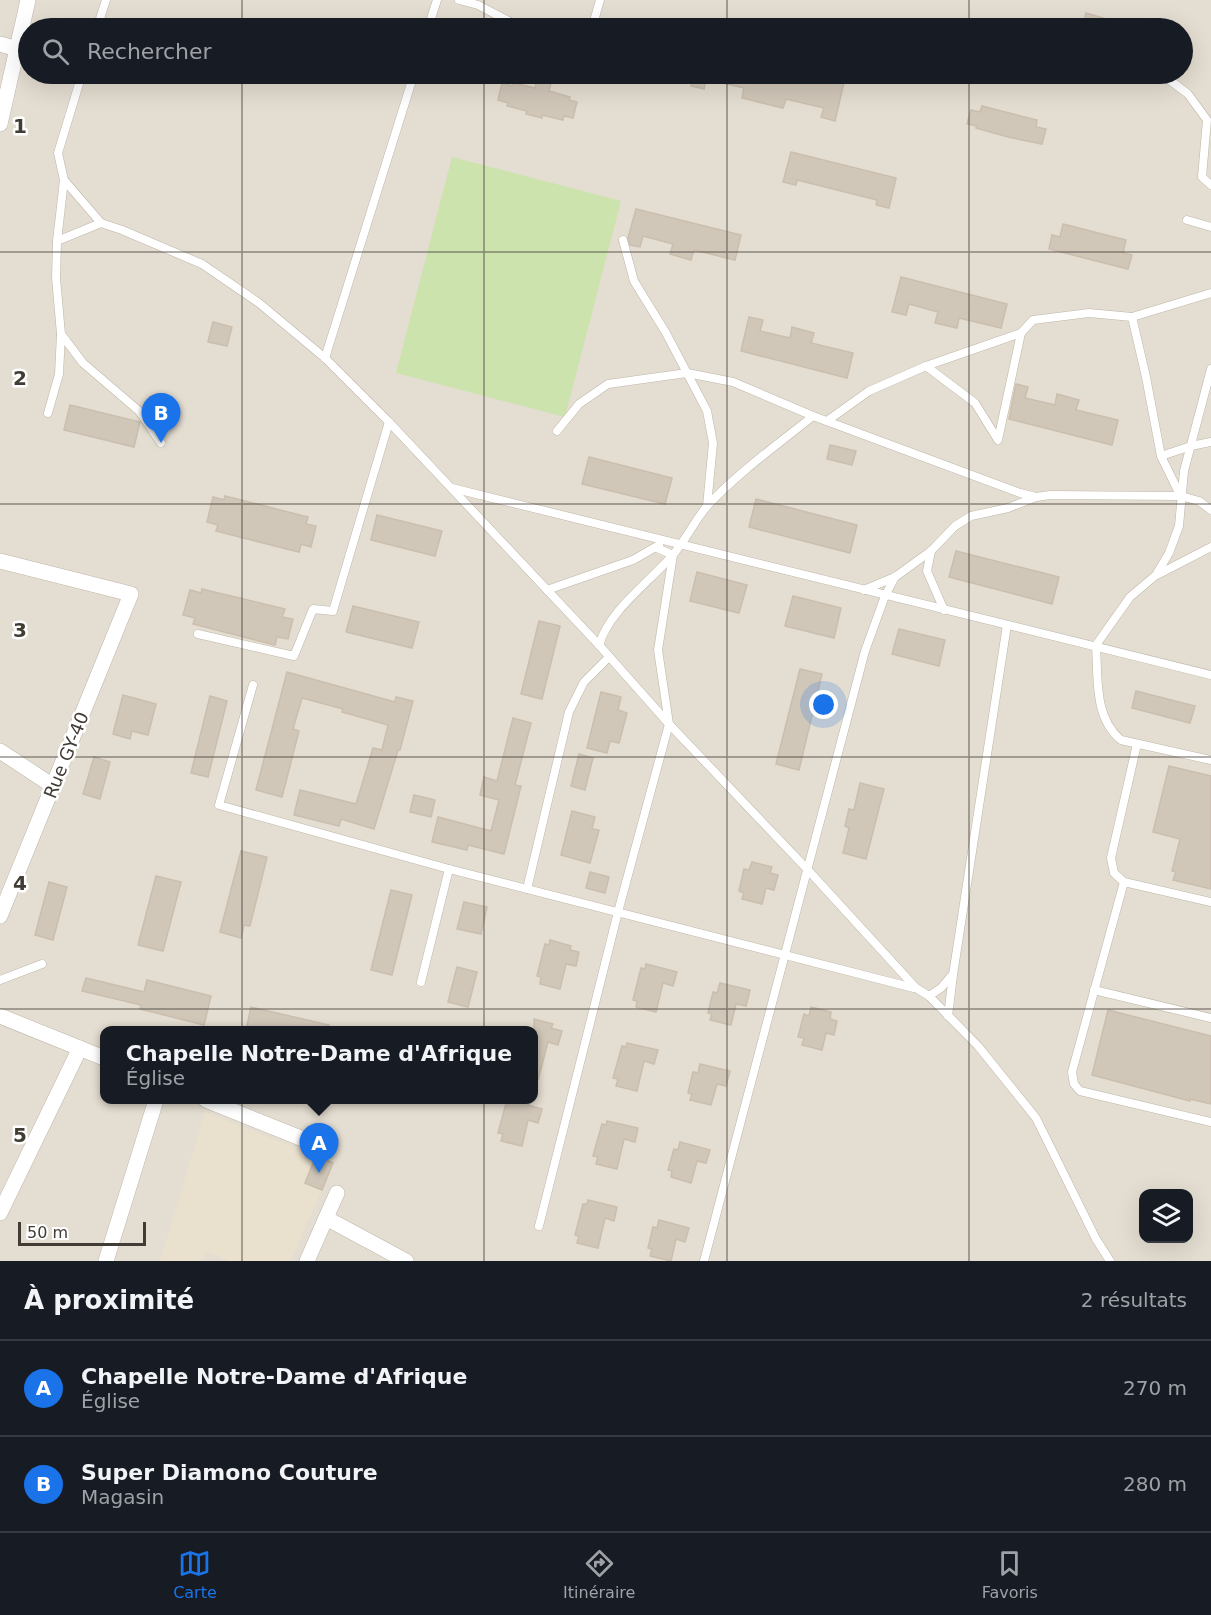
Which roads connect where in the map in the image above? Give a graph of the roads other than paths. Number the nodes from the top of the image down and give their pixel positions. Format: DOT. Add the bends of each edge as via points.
graph roads {
  1 [pos="28,0"];
  2 [pos="106,0"];
  3 [pos="437,0"];
  4 [pos="459,0"];
  5 [pos="600,0"];
  6 [pos="24,18"];
  7 [pos="100,18"];
  8 [pos="431,18"];
  9 [pos="503,18"];
  10 [pos="595,18"];
  11 [pos="0,45"];
  12 [pos="18,45"];
  13 [pos="17,49"];
  14 [pos="79,84"];
  15 [pos="411,84"];
  16 [pos="1174,84"];
  17 [pos="0,124"];
  18 [pos="64,180"];
  19 [pos="1211,184"];
  20 [pos="1187,220"];
  21 [pos="101,223"];
  22 [pos="1211,227"];
  23 [pos="623,240"];
  24 [pos="57,241"];
  25 [pos="1211,293"];
  26 [pos="1132,317"];
  27 [pos="1021,333"];
  28 [pos="62,334"];
  29 [pos="325,358"];
  30 [pos="926,366"];
  31 [pos="1211,369"];
  32 [pos="687,373"];
  33 [pos="48,412"];
  34 [pos="813,416"];
  35 [pos="827,421"];
  36 [pos="389,422"];
  37 [pos="556,431"];
  38 [pos="1211,442"];
  39 [pos="161,443"];
  40 [pos="1191,446"];
  41 [pos="1161,456"];
  42 [pos="451,488"];
  43 [pos="1181,496"];
  44 [pos="1036,497"];
  45 [pos="707,506"];
  46 [pos="1211,510"];
  47 [pos="664,539"];
  48 [pos="681,543"];
  49 [pos="1211,547"];
  50 [pos="657,548"];
  51 [pos="931,550"];
  52 [pos="673,555"];
  53 [pos="0,561"];
  54 [pos="1155,575"];
  55 [pos="895,577"];
  56 [pos="547,590"];
  57 [pos="864,590"];
  58 [pos="885,596"];
  59 [pos="944,610"];
  60 [pos="1007,625"];
  61 [pos="198,634"];
  62 [pos="599,645"];
  63 [pos="1096,645"];
  64 [pos="609,657"];
  65 [pos="1211,675"];
  66 [pos="253,685"];
  67 [pos="669,724"];
  68 [pos="1137,744"];
  69 [pos="0,751"];
  70 [pos="1211,760"];
  71 [pos="53,786"];
  72 [pos="449,869"];
  73 [pos="808,870"];
  74 [pos="0,874"];
  75 [pos="1124,882"];
  76 [pos="14,883"];
  77 [pos="527,889"];
  78 [pos="1211,902"];
  79 [pos="618,912"];
  80 [pos="0,916"];
  81 [pos="785,955"];
  82 [pos="42,964"];
  83 [pos="953,975"];
  84 [pos="0,980"];
  85 [pos="421,982"];
  86 [pos="916,988"];
  87 [pos="1094,990"];
  88 [pos="928,996"];
  89 [pos="0,1016"];
  90 [pos="948,1016"];
  91 [pos="1211,1018"];
  92 [pos="80,1048"];
  93 [pos="100,1056"];
  94 [pos="155,1104"];
  95 [pos="216,1104"];
  96 [pos="1211,1122"];
  97 [pos="308,1142"];
  98 [pos="337,1193"];
  99 [pos="0,1213"];
  100 [pos="326,1218"];
  101 [pos="538,1226"];
  102 [pos="106,1261"];
  103 [pos="307,1261"];
  104 [pos="406,1261"];
  105 [pos="704,1261"];
  106 [pos="1110,1261"];
  1 -- 6 [label="street"];
  2 -- 7 [label="lane"];
  3 -- 8 [label="lane"];
  4 -- 9 [label="lane"];
  5 -- 10 [label="lane"];
  11 -- 13 [label="street"];
  12 -- 13 [label="street"];
  13 -- 17 [label="street"];
  14 -- 18 [label="lane" via="58,153"];
  15 -- 29 [label="lane"];
  16 -- 19 [label="lane" via="1188,94 1207,120 1202,177"];
  18 -- 21 [label="lane"];
  18 -- 24 [label="lane"];
  20 -- 22 [label="lane"];
  21 -- 24 [label="lane"];
  21 -- 29 [label="lane" via="202,264 259,303"];
  23 -- 32 [label="lane" via="634,281"];
  24 -- 28 [label="lane"];
  25 -- 26 [label="lane"];
  26 -- 27 [label="lane" via="1089,313 1033,320"];
  26 -- 41 [label="lane"];
  27 -- 30 [label="lane"];
  27 -- 30 [label="lane" via="998,440 975,403"];
  28 -- 33 [label="lane" via="58,374"];
  28 -- 39 [label="lane" via="83,363 139,411"];
  29 -- 36 [label="lane"];
  30 -- 35 [label="lane" via="869,391"];
  31 -- 40 [label="lane"];
  32 -- 34 [label="lane" via="733,382"];
  32 -- 37 [label="lane" via="608,384 579,404"];
  32 -- 45 [label="lane" via="706,411 713,443"];
  34 -- 35 [label="lane"];
  34 -- 45 [label="lane"];
  35 -- 44 [label="lane"];
  36 -- 42 [label="lane"];
  36 -- 61 [label="lane" via="333,611 314,609 294,656"];
  38 -- 40 [label="lane"];
  40 -- 41 [label="lane"];
  40 -- 43 [label="lane"];
  41 -- 43 [label="lane"];
  42 -- 47 [label="lane"];
  42 -- 56 [label="lane"];
  43 -- 44 [label="lane"];
  43 -- 46 [label="lane" via="1199,501"];
  43 -- 54 [label="lane" via="1179,526"];
  44 -- 51 [label="lane" via="971,516"];
  45 -- 48 [label="lane"];
  47 -- 48 [label="lane"];
  47 -- 50 [label="lane"];
  48 -- 52 [label="lane"];
  48 -- 57 [label="lane"];
  49 -- 54 [label="lane"];
  50 -- 52 [label="lane"];
  50 -- 56 [label="lane"];
  51 -- 55 [label="lane"];
  51 -- 59 [label="lane" via="927,571"];
  52 -- 62 [label="lane" via="614,616"];
  52 -- 67 [label="lane" via="658,650"];
  53 -- 71 [label="street, Rue GY-40" via="131,594"];
  54 -- 63 [label="lane" via="1130,597"];
  55 -- 57 [label="lane"];
  55 -- 58 [label="lane"];
  56 -- 62 [label="lane"];
  57 -- 58 [label="lane"];
  58 -- 59 [label="lane"];
  58 -- 73 [label="lane" via="865,651"];
  59 -- 60 [label="lane"];
  60 -- 63 [label="lane"];
  60 -- 83 [label="lane"];
  62 -- 64 [label="lane"];
  63 -- 65 [label="lane"];
  63 -- 68 [label="lane" via="1101,711 1112,732 1121,740"];
  64 -- 67 [label="lane"];
  64 -- 77 [label="lane" via="584,682 568,712"];
  66 -- 72 [label="lane" via="219,805"];
  67 -- 73 [label="lane"];
  67 -- 79 [label="lane"];
  68 -- 70 [label="lane"];
  68 -- 75 [label="lane" via="1111,858 1114,873"];
  69 -- 71 [label="street"];
  71 -- 76 [label="street, Rue GY-40"];
  72 -- 77 [label="lane"];
  72 -- 85 [label="lane"];
  73 -- 81 [label="lane"];
  73 -- 86 [label="lane"];
  74 -- 76 [label="street"];
  75 -- 78 [label="lane"];
  75 -- 87 [label="lane"];
  76 -- 80 [label="street, Rue GY-40"];
  77 -- 79 [label="lane"];
  79 -- 81 [label="lane"];
  79 -- 101 [label="lane"];
  81 -- 86 [label="lane"];
  81 -- 105 [label="lane"];
  82 -- 84 [label="lane"];
  83 -- 88 [label="lane"];
  83 -- 90 [label="lane"];
  86 -- 88 [label="lane"];
  87 -- 91 [label="lane"];
  87 -- 96 [label="lane" via="1072,1072 1080,1091"];
  88 -- 90 [label="lane"];
  89 -- 92 [label="street"];
  90 -- 106 [label="lane" via="978,1046 1036,1118"];
  92 -- 93 [label="street"];
  92 -- 99 [label="street"];
  94 -- 102 [label="street"];
  95 -- 97 [label="street"];
  98 -- 100 [label="street"];
  100 -- 103 [label="street"];
  100 -- 104 [label="street"];
}
